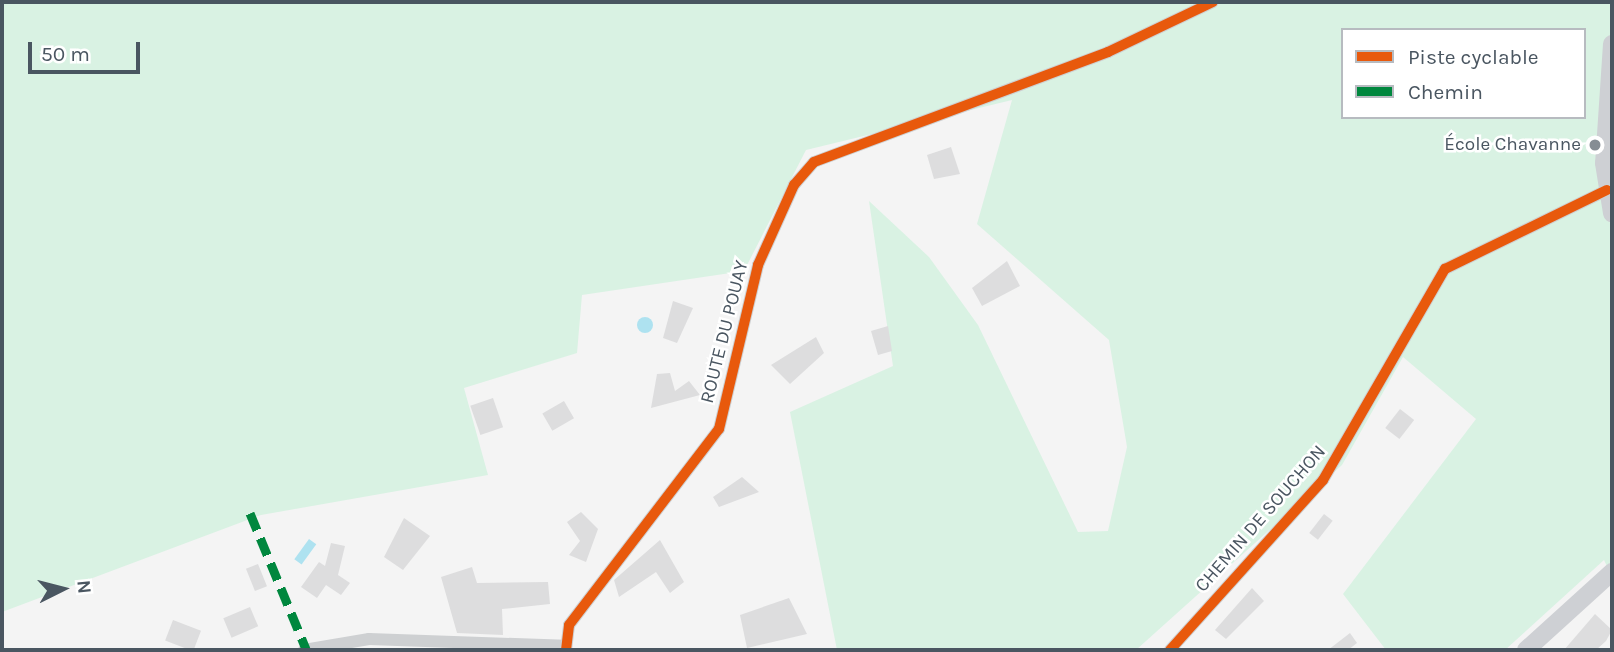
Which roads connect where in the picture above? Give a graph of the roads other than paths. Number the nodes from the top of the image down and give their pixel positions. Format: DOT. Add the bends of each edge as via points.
graph roads {
  1 [pos="1213,2"];
  2 [pos="1612,44"];
  3 [pos="1608,163"];
  4 [pos="1607,190"];
  5 [pos="1612,213"];
  6 [pos="1612,572"];
  7 [pos="565,648"];
  8 [pos="304,650"];
  9 [pos="1170,650"];
  10 [pos="1526,650"];
  1 -- 7 [label="street, ROUTE DU POUAY" via="1108,52 814,162 784,203 758,265 719,429 569,625"];
  2 -- 3 [label="main road"];
  3 -- 4 [label="main road"];
  4 -- 5 [label="main road"];
  4 -- 9 [label="street, CHEMIN DE SOUCHON" via="1445,269 1323,480"];
  6 -- 10 [label="main road"];
  7 -- 8 [label="street" via="369,639"];
}
